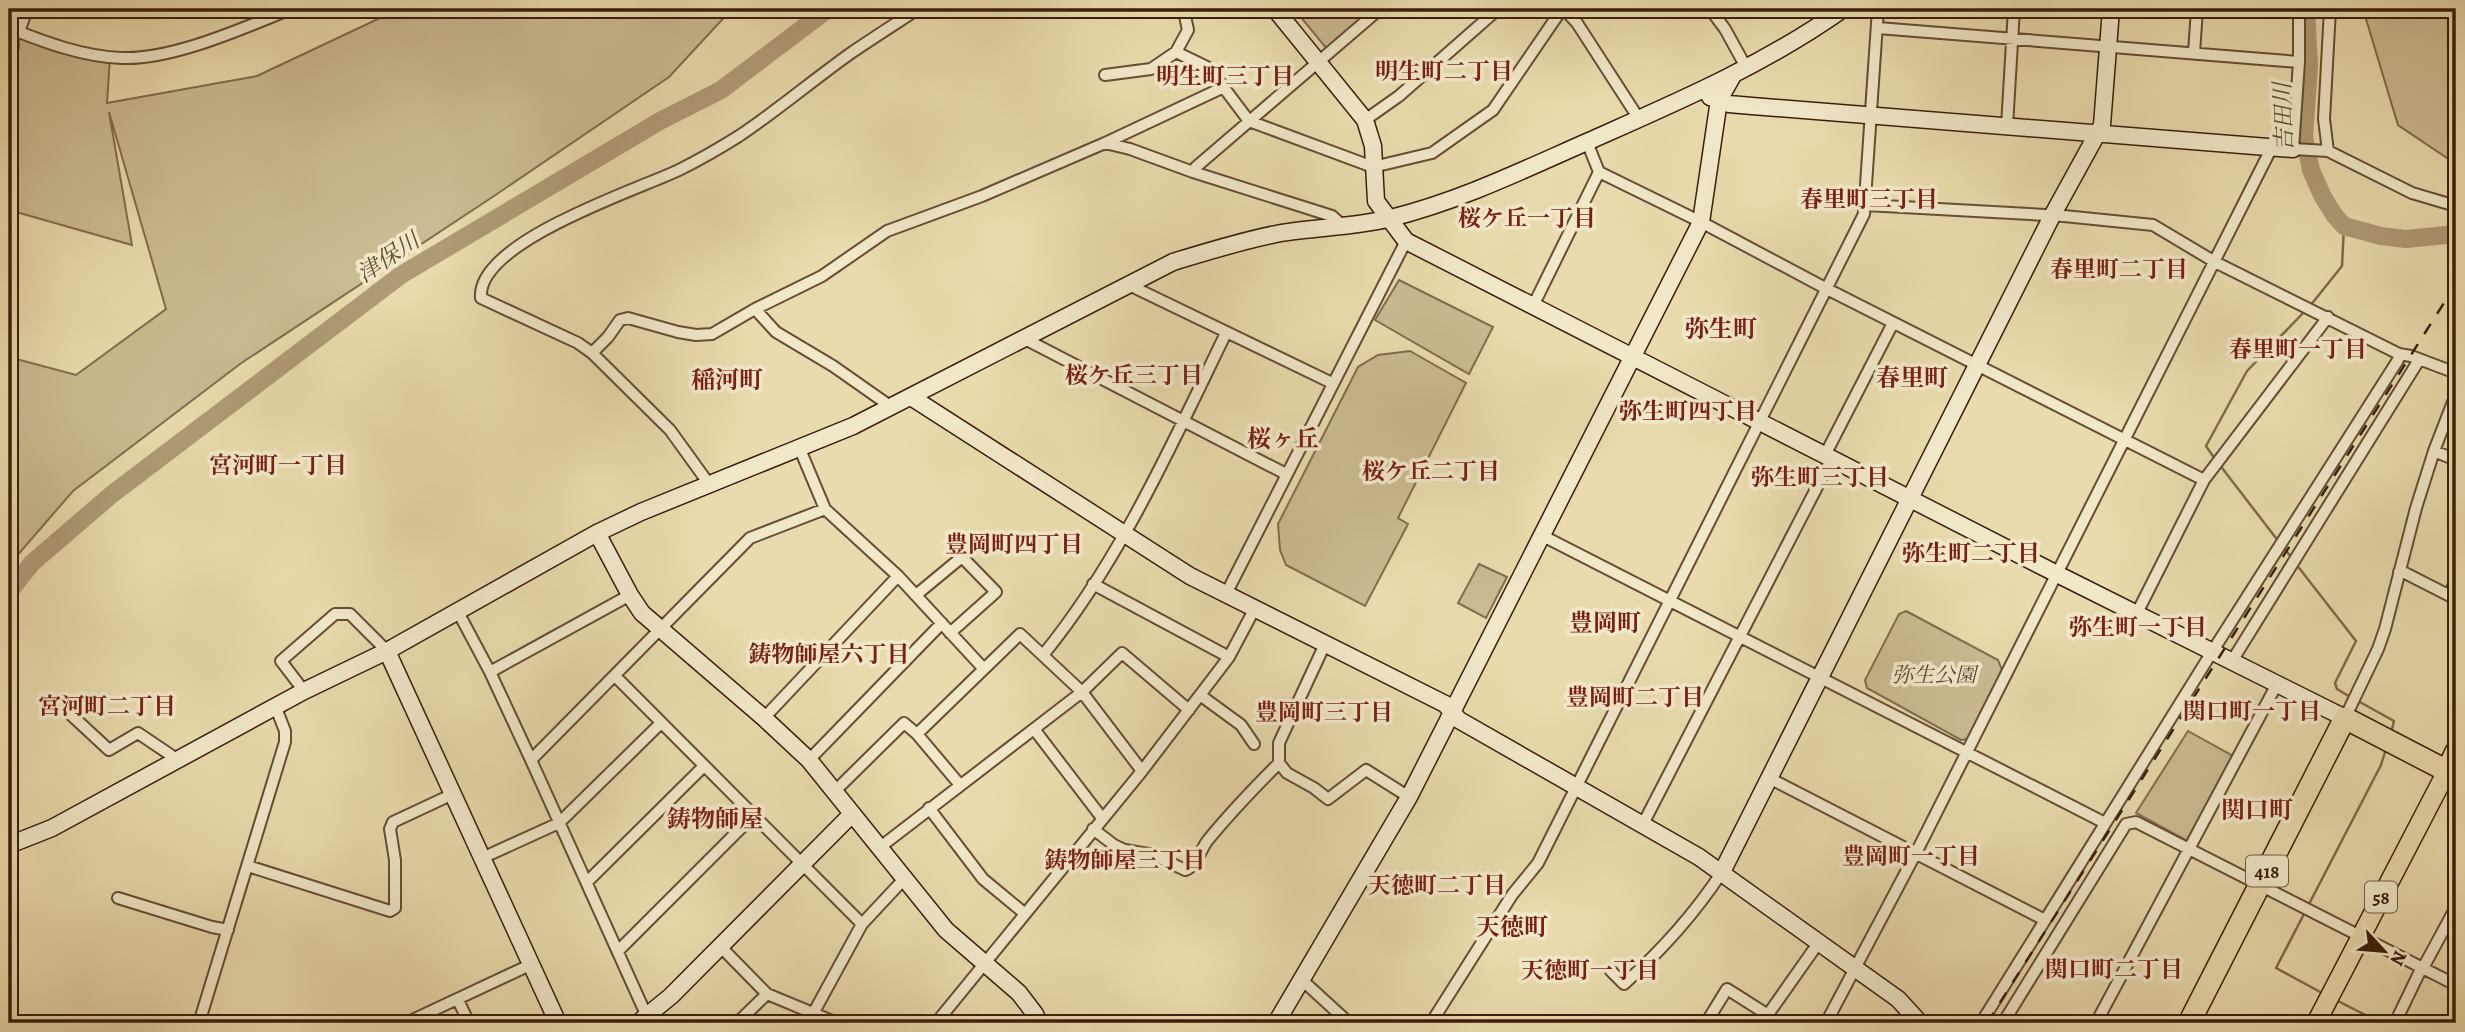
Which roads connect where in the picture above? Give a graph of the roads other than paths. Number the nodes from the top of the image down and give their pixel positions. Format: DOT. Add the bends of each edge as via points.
graph roads {
  1 [pos="27,9"];
  2 [pos="290,9"];
  3 [pos="918,9"];
  4 [pos="1192,9"];
  5 [pos="1275,9"];
  6 [pos="1380,9"];
  7 [pos="1498,9"];
  8 [pos="1563,9"];
  9 [pos="1712,9"];
  10 [pos="1843,9"];
  11 [pos="1878,9"];
  12 [pos="2014,9"];
  13 [pos="2111,9"];
  14 [pos="2197,9"];
  15 [pos="2299,9"];
  16 [pos="2330,9"];
  17 [pos="268,13"];
  18 [pos="1878,28"];
  19 [pos="14,30"];
  20 [pos="2011,39"];
  21 [pos="2108,46"];
  22 [pos="1176,52"];
  23 [pos="2194,54"];
  24 [pos="1318,62"];
  25 [pos="2299,62"];
  26 [pos="1740,73"];
  27 [pos="1105,75"];
  28 [pos="1224,87"];
  29 [pos="1697,94"];
  30 [pos="1671,106"];
  31 [pos="1752,106"];
  32 [pos="1721,107"];
  33 [pos="1871,116"];
  34 [pos="1639,119"];
  35 [pos="1365,120"];
  36 [pos="1249,121"];
  37 [pos="2007,126"];
  38 [pos="2097,133"];
  39 [pos="1587,142"];
  40 [pos="1105,143"];
  41 [pos="2272,147"];
  42 [pos="2297,149"];
  43 [pos="2325,151"];
  44 [pos="1373,167"];
  45 [pos="1193,172"];
  46 [pos="1599,172"];
  47 [pos="1866,205"];
  48 [pos="2456,206"];
  49 [pos="2052,216"];
  50 [pos="1388,219"];
  51 [pos="1701,222"];
  52 [pos="1341,225"];
  53 [pos="1406,241"];
  54 [pos="2216,262"];
  55 [pos="1127,284"];
  56 [pos="1827,289"];
  57 [pos="1533,306"];
  58 [pos="755,309"];
  59 [pos="2328,317"];
  60 [pos="1893,323"];
  61 [pos="1226,333"];
  62 [pos="1023,338"];
  63 [pos="592,353"];
  64 [pos="2399,354"];
  65 [pos="1632,356"];
  66 [pos="2419,359"];
  67 [pos="1976,365"];
  68 [pos="2456,373"];
  69 [pos="1332,383"];
  70 [pos="2456,394"];
  71 [pos="911,397"];
  72 [pos="890,406"];
  73 [pos="1183,422"];
  74 [pos="1760,422"];
  75 [pos="2125,440"];
  76 [pos="799,447"];
  77 [pos="2434,451"];
  78 [pos="1828,456"];
  79 [pos="2456,460"];
  80 [pos="1286,474"];
  81 [pos="2204,481"];
  82 [pos="709,484"];
  83 [pos="1910,496"];
  84 [pos="825,509"];
  85 [pos="597,533"];
  86 [pos="1124,533"];
  87 [pos="1541,535"];
  88 [pos="2399,572"];
  89 [pos="2057,574"];
  90 [pos="898,576"];
  91 [pos="2456,581"];
  92 [pos="1093,584"];
  93 [pos="1226,594"];
  94 [pos="630,595"];
  95 [pos="916,595"];
  96 [pos="2453,597"];
  97 [pos="1670,601"];
  98 [pos="1255,608"];
  99 [pos="457,610"];
  100 [pos="2137,613"];
  101 [pos="942,623"];
  102 [pos="660,630"];
  103 [pos="950,633"];
  104 [pos="1740,636"];
  105 [pos="1325,643"];
  106 [pos="387,651"];
  107 [pos="2212,652"];
  108 [pos="1043,655"];
  109 [pos="1229,657"];
  110 [pos="2232,661"];
  111 [pos="983,668"];
  112 [pos="490,672"];
  113 [pos="615,676"];
  114 [pos="1820,677"];
  115 [pos="2277,684"];
  116 [pos="304,691"];
  117 [pos="1082,692"];
  118 [pos="1200,695"];
  119 [pos="276,708"];
  120 [pos="1189,710"];
  121 [pos="68,712"];
  122 [pos="1452,712"];
  123 [pos="764,718"];
  124 [pos="2345,718"];
  125 [pos="661,723"];
  126 [pos="1034,729"];
  127 [pos="917,734"];
  128 [pos="1254,744"];
  129 [pos="1966,753"];
  130 [pos="178,760"];
  131 [pos="531,760"];
  132 [pos="809,760"];
  133 [pos="1279,763"];
  134 [pos="704,766"];
  135 [pos="2453,767"];
  136 [pos="1142,771"];
  137 [pos="1769,778"];
  138 [pos="960,785"];
  139 [pos="1576,785"];
  140 [pos="834,792"];
  141 [pos="453,794"];
  142 [pos="1409,797"];
  143 [pos="929,808"];
  144 [pos="852,814"];
  145 [pos="753,816"];
  146 [pos="1102,818"];
  147 [pos="559,823"];
  148 [pos="2105,823"];
  149 [pos="1643,824"];
  150 [pos="1093,829"];
  151 [pos="13,844"];
  152 [pos="879,848"];
  153 [pos="2190,848"];
  154 [pos="1916,853"];
  155 [pos="482,859"];
  156 [pos="802,865"];
  157 [pos="248,866"];
  158 [pos="1722,872"];
  159 [pos="904,879"];
  160 [pos="587,882"];
  161 [pos="2260,885"];
  162 [pos="118,898"];
  163 [pos="2456,907"];
  164 [pos="1024,913"];
  165 [pos="2045,920"];
  166 [pos="862,924"];
  167 [pos="228,930"];
  168 [pos="2361,937"];
  169 [pos="1819,942"];
  170 [pos="720,946"];
  171 [pos="618,950"];
  172 [pos="984,963"];
  173 [pos="532,964"];
  174 [pos="1857,968"];
  175 [pos="2423,968"];
  176 [pos="1611,971"];
  177 [pos="1302,980"];
  178 [pos="2456,985"];
  179 [pos="767,994"];
  180 [pos="458,1000"];
  181 [pos="811,1018"];
  182 [pos="1765,1019"];
  183 [pos="645,1021"];
  184 [pos="199,1023"];
  185 [pos="406,1023"];
  186 [pos="469,1023"];
  187 [pos="558,1023"];
  188 [pos="737,1023"];
  189 [pos="837,1023"];
  190 [pos="936,1023"];
  191 [pos="1039,1023"];
  192 [pos="1276,1023"];
  193 [pos="1349,1023"];
  194 [pos="1431,1023"];
  195 [pos="1706,1023"];
  196 [pos="1826,1023"];
  197 [pos="1920,1023"];
  198 [pos="1981,1023"];
  199 [pos="2003,1023"];
  200 [pos="2095,1023"];
  201 [pos="2189,1023"];
  202 [pos="2316,1023"];
  203 [pos="2395,1023"];
  1 -- 19 [label="street"];
  2 -- 17 [label="street"];
  3 -- 63 [label="street" via="739,136 678,170 575,214 501,260 480,290 481,299"];
  4 -- 22 [label="street" via="1185,16 1187,37"];
  5 -- 24 [label="street"];
  6 -- 24 [label="street"];
  7 -- 35 [label="street"];
  8 -- 34 [label="street" via="1577,23"];
  8 -- 44 [label="street" via="1493,110 1432,153"];
  9 -- 26 [label="street" via="1725,29"];
  10 -- 26 [label="street"];
  11 -- 18 [label="street"];
  12 -- 20 [label="street"];
  13 -- 21 [label="street"];
  14 -- 23 [label="street"];
  15 -- 25 [label="street"];
  16 -- 43 [label="street"];
  17 -- 19 [label="street" via="187,48 124,59 97,56"];
  18 -- 20 [label="street"];
  18 -- 33 [label="street"];
  20 -- 21 [label="street"];
  20 -- 37 [label="street"];
  21 -- 23 [label="street"];
  21 -- 38 [label="street" via="2102,125"];
  22 -- 27 [label="street" via="1151,69"];
  22 -- 28 [label="street" via="1209,68"];
  23 -- 25 [label="street"];
  24 -- 35 [label="street"];
  24 -- 36 [label="street"];
  25 -- 42 [label="street"];
  26 -- 29 [label="street"];
  26 -- 31 [label="street" via="1741,99"];
  26 -- 32 [label="street"];
  28 -- 36 [label="street"];
  28 -- 40 [label="street"];
  29 -- 30 [label="street"];
  29 -- 32 [label="street"];
  30 -- 32 [label="street"];
  30 -- 34 [label="street"];
  31 -- 32 [label="street"];
  31 -- 33 [label="street"];
  32 -- 51 [label="street"];
  33 -- 37 [label="street"];
  33 -- 47 [label="street"];
  34 -- 39 [label="street"];
  35 -- 44 [label="street" via="1373,146"];
  36 -- 44 [label="street"];
  36 -- 45 [label="street"];
  37 -- 38 [label="street"];
  38 -- 41 [label="street"];
  38 -- 49 [label="street"];
  39 -- 46 [label="street"];
  39 -- 50 [label="street" via="1496,184"];
  40 -- 45 [label="street"];
  40 -- 58 [label="street" via="887,231 822,276"];
  41 -- 42 [label="street"];
  41 -- 54 [label="street"];
  42 -- 43 [label="street"];
  43 -- 48 [label="street" via="2412,193"];
  44 -- 50 [label="street" via="1376,201"];
  45 -- 52 [label="street" via="1332,216"];
  46 -- 51 [label="street"];
  46 -- 57 [label="street"];
  47 -- 49 [label="street"];
  47 -- 56 [label="street"];
  49 -- 54 [label="street" via="2153,225"];
  49 -- 67 [label="street"];
  50 -- 52 [label="street"];
  50 -- 53 [label="street"];
  51 -- 56 [label="street"];
  51 -- 65 [label="street"];
  52 -- 55 [label="street" via="1221,247 1173,262"];
  53 -- 57 [label="street"];
  53 -- 69 [label="street"];
  54 -- 59 [label="street"];
  54 -- 75 [label="street"];
  55 -- 61 [label="street"];
  55 -- 62 [label="street"];
  56 -- 60 [label="street"];
  56 -- 74 [label="street"];
  57 -- 65 [label="street"];
  58 -- 63 [label="street" via="704,335 620,320"];
  58 -- 72 [label="street" via="776,332"];
  59 -- 64 [label="street"];
  59 -- 81 [label="street"];
  60 -- 67 [label="street"];
  60 -- 78 [label="street"];
  61 -- 69 [label="street"];
  61 -- 73 [label="street"];
  62 -- 71 [label="street"];
  62 -- 73 [label="street"];
  63 -- 82 [label="street" via="670,430"];
  64 -- 66 [label="street"];
  64 -- 107 [label="street"];
  65 -- 74 [label="street"];
  65 -- 87 [label="street"];
  66 -- 68 [label="street"];
  66 -- 110 [label="street"];
  67 -- 75 [label="street"];
  67 -- 83 [label="street"];
  69 -- 80 [label="street"];
  70 -- 77 [label="street"];
  71 -- 72 [label="street"];
  71 -- 86 [label="street"];
  72 -- 76 [label="street"];
  73 -- 80 [label="street"];
  73 -- 86 [label="street"];
  74 -- 78 [label="street"];
  74 -- 97 [label="street"];
  75 -- 81 [label="street"];
  75 -- 89 [label="street"];
  76 -- 82 [label="street"];
  76 -- 84 [label="street"];
  77 -- 79 [label="street"];
  77 -- 88 [label="street"];
  78 -- 83 [label="street"];
  78 -- 104 [label="street"];
  80 -- 93 [label="street"];
  81 -- 100 [label="street"];
  82 -- 85 [label="street"];
  83 -- 89 [label="street"];
  83 -- 114 [label="street"];
  84 -- 90 [label="street"];
  84 -- 102 [label="street" via="750,538"];
  85 -- 94 [label="street"];
  85 -- 99 [label="street"];
  86 -- 92 [label="street"];
  86 -- 93 [label="street"];
  87 -- 97 [label="street"];
  87 -- 122 [label="street"];
  88 -- 96 [label="street"];
  88 -- 124 [label="street" via="2378,649"];
  89 -- 100 [label="street"];
  89 -- 129 [label="street"];
  90 -- 95 [label="street"];
  90 -- 123 [label="street"];
  91 -- 96 [label="street"];
  92 -- 108 [label="street"];
  92 -- 109 [label="street"];
  93 -- 98 [label="street"];
  94 -- 102 [label="street"];
  94 -- 112 [label="street"];
  95 -- 101 [label="street"];
  95 -- 103 [label="street" via="962,557 996,593"];
  97 -- 104 [label="street"];
  97 -- 139 [label="street"];
  98 -- 105 [label="street"];
  98 -- 109 [label="street"];
  99 -- 106 [label="street"];
  99 -- 112 [label="street"];
  100 -- 107 [label="street"];
  101 -- 103 [label="street"];
  101 -- 132 [label="street"];
  102 -- 113 [label="street"];
  102 -- 123 [label="street"];
  103 -- 111 [label="street"];
  104 -- 114 [label="street"];
  104 -- 149 [label="street"];
  105 -- 122 [label="street" via="1445,704"];
  105 -- 133 [label="street" via="1279,743"];
  106 -- 116 [label="street"];
  106 -- 116 [label="street" via="349,614 335,614 281,661"];
  106 -- 141 [label="street"];
  107 -- 110 [label="street"];
  107 -- 148 [label="street"];
  108 -- 111 [label="street" via="1020,634"];
  108 -- 117 [label="street"];
  109 -- 118 [label="street"];
  110 -- 115 [label="street"];
  111 -- 127 [label="street"];
  112 -- 131 [label="street"];
  113 -- 125 [label="street"];
  113 -- 131 [label="street"];
  114 -- 129 [label="street"];
  114 -- 137 [label="street"];
  115 -- 124 [label="street"];
  115 -- 153 [label="street"];
  116 -- 119 [label="street"];
  117 -- 120 [label="street" via="1122,653"];
  117 -- 126 [label="street"];
  117 -- 136 [label="street"];
  118 -- 120 [label="street"];
  118 -- 128 [label="street" via="1241,725"];
  119 -- 130 [label="street"];
  119 -- 157 [label="street" via="285,742"];
  120 -- 136 [label="street"];
  121 -- 130 [label="street" via="109,750 138,733"];
  122 -- 139 [label="street"];
  122 -- 142 [label="street"];
  123 -- 132 [label="street"];
  124 -- 135 [label="highway"];
  124 -- 161 [label="highway, 418"];
  125 -- 134 [label="street"];
  125 -- 147 [label="street"];
  126 -- 138 [label="street"];
  126 -- 146 [label="street"];
  127 -- 138 [label="street"];
  127 -- 140 [label="street" via="904,723"];
  129 -- 148 [label="street"];
  129 -- 154 [label="street"];
  130 -- 151 [label="street"];
  131 -- 147 [label="street"];
  132 -- 140 [label="street"];
  133 -- 142 [label="street" via="1328,799 1367,770"];
  133 -- 150 [label="street" via="1205,843 1191,868 1185,870 1154,855 1125,850"];
  134 -- 145 [label="street"];
  134 -- 160 [label="street"];
  135 -- 168 [label="main road, 58"];
  136 -- 146 [label="street"];
  137 -- 154 [label="street"];
  137 -- 158 [label="street"];
  138 -- 143 [label="street"];
  139 -- 149 [label="street"];
  139 -- 194 [label="street" via="1538,863 1511,895"];
  140 -- 144 [label="street"];
  141 -- 155 [label="street"];
  141 -- 157 [label="street" via="393,822 395,908 390,911"];
  142 -- 177 [label="street"];
  143 -- 152 [label="street"];
  143 -- 164 [label="street" via="983,879"];
  144 -- 152 [label="street"];
  144 -- 156 [label="street"];
  145 -- 156 [label="street"];
  145 -- 171 [label="street"];
  146 -- 150 [label="street"];
  147 -- 155 [label="street"];
  147 -- 160 [label="street"];
  148 -- 165 [label="street"];
  149 -- 158 [label="street"];
  150 -- 164 [label="street"];
  152 -- 159 [label="street"];
  153 -- 161 [label="street"];
  153 -- 199 [label="street" via="2136,822 2126,824"];
  153 -- 200 [label="street"];
  154 -- 165 [label="street"];
  154 -- 174 [label="street"];
  155 -- 173 [label="street"];
  156 -- 166 [label="street"];
  156 -- 170 [label="street"];
  157 -- 167 [label="street"];
  158 -- 169 [label="street"];
  158 -- 176 [label="street" via="1651,961 1625,984"];
  159 -- 166 [label="street"];
  159 -- 172 [label="street" via="946,930"];
  160 -- 171 [label="street"];
  161 -- 168 [label="street"];
  161 -- 201 [label="highway, 418"];
  162 -- 167 [label="street"];
  163 -- 175 [label="street"];
  164 -- 172 [label="street"];
  165 -- 198 [label="street"];
  166 -- 181 [label="street"];
  167 -- 184 [label="street"];
  168 -- 175 [label="street"];
  168 -- 202 [label="main road, 58"];
  169 -- 174 [label="street"];
  169 -- 182 [label="street"];
  170 -- 179 [label="street"];
  170 -- 183 [label="street"];
  171 -- 183 [label="street"];
  172 -- 190 [label="street"];
  172 -- 191 [label="street" via="1019,993"];
  173 -- 180 [label="street"];
  173 -- 187 [label="street"];
  174 -- 196 [label="street"];
  174 -- 197 [label="street" via="1898,999"];
  175 -- 178 [label="street"];
  175 -- 203 [label="street"];
  177 -- 192 [label="street"];
  177 -- 193 [label="street"];
  179 -- 181 [label="street"];
  179 -- 188 [label="street"];
  180 -- 185 [label="street"];
  180 -- 186 [label="street"];
  181 -- 189 [label="street"];
  182 -- 195 [label="street" via="1727,989"];
}
